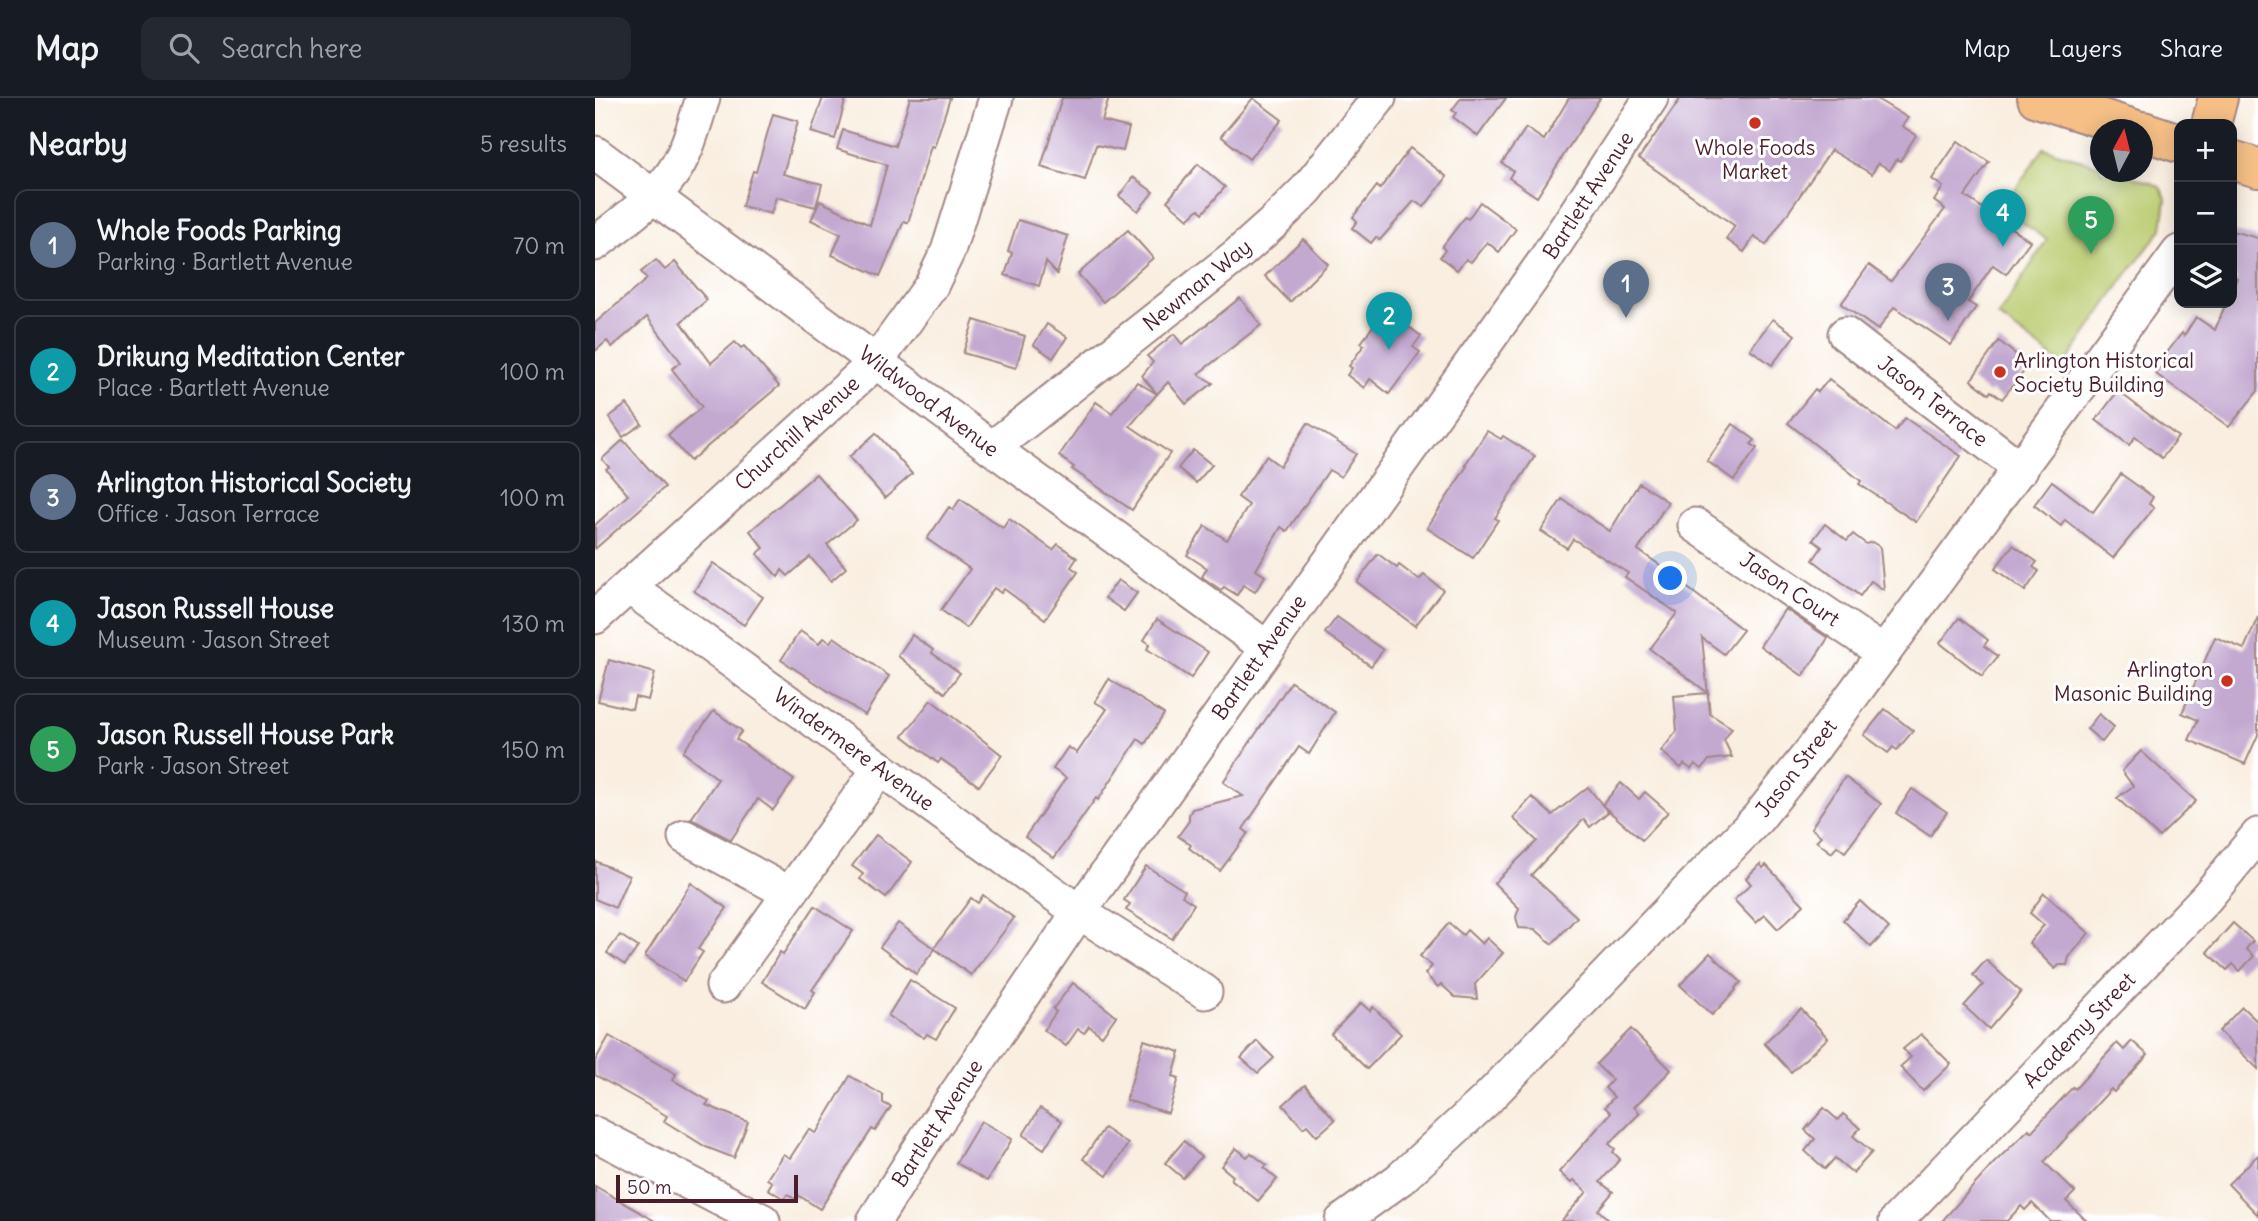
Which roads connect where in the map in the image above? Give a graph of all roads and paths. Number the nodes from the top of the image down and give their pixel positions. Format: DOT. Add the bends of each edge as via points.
graph roads {
  1 [pos="703,98"];
  2 [pos="996,98"];
  3 [pos="1379,98"];
  4 [pos="1651,98"];
  5 [pos="2037,98"];
  6 [pos="2218,98"];
  7 [pos="2103,119"];
  8 [pos="2212,119"];
  9 [pos="2153,134"];
  10 [pos="2174,141"];
  11 [pos="595,153"];
  12 [pos="2237,162"];
  13 [pos="2258,168"];
  14 [pos="653,197"];
  15 [pos="595,244"];
  16 [pos="2174,259"];
  17 [pos="1845,334"];
  18 [pos="876,362"];
  19 [pos="992,448"];
  20 [pos="2021,470"];
  21 [pos="1695,525"];
  22 [pos="629,587"];
  23 [pos="595,617"];
  24 [pos="1266,647"];
  25 [pos="1884,653"];
  26 [pos="880,768"];
  27 [pos="2258,835"];
  28 [pos="685,837"];
  29 [pos="789,893"];
  30 [pos="1079,912"];
  31 [pos="723,986"];
  32 [pos="1205,992"];
  33 [pos="595,1134"];
  34 [pos="763,1221"];
  35 [pos="874,1221"];
  36 [pos="1342,1221"];
  37 [pos="1896,1221"];
  1 -- 14 [label="street" via="688,144"];
  2 -- 18 [label="street, Churchill Avenue" via="948,251 931,286"];
  3 -- 19 [label="street, Newman Way" via="1307,189 1274,222"];
  4 -- 24 [label="street, Bartlett Avenue" via="1543,263"];
  5 -- 7 [label="main road"];
  6 -- 8 [label="main road"];
  9 -- 10 [label="main road"];
  11 -- 14 [label="street, Wildwood Avenue"];
  12 -- 13 [label="main road"];
  14 -- 15 [label="street"];
  14 -- 18 [label="street, Wildwood Avenue"];
  16 -- 20 [label="street, Jason Street"];
  17 -- 20 [label="street, Jason Terrace"];
  18 -- 19 [label="street, Wildwood Avenue"];
  18 -- 22 [label="street, Churchill Avenue"];
  19 -- 24 [label="street, Wildwood Avenue"];
  20 -- 25 [label="street, Jason Street"];
  21 -- 25 [label="street, Jason Court"];
  22 -- 23 [label="street, Churchill Avenue"];
  22 -- 26 [label="street, Windermere Avenue"];
  24 -- 30 [label="street, Bartlett Avenue"];
  25 -- 36 [label="street, Jason Street" via="1758,818 1486,1100 1400,1179"];
  26 -- 29 [label="street"];
  26 -- 30 [label="street, Windermere Avenue"];
  27 -- 37 [label="street, Academy Street" via="2206,898"];
  28 -- 29 [label="street"];
  29 -- 31 [label="street"];
  30 -- 32 [label="street, Windermere Avenue"];
  30 -- 35 [label="street, Bartlett Avenue"];
  33 -- 34 [label="street"];
}
